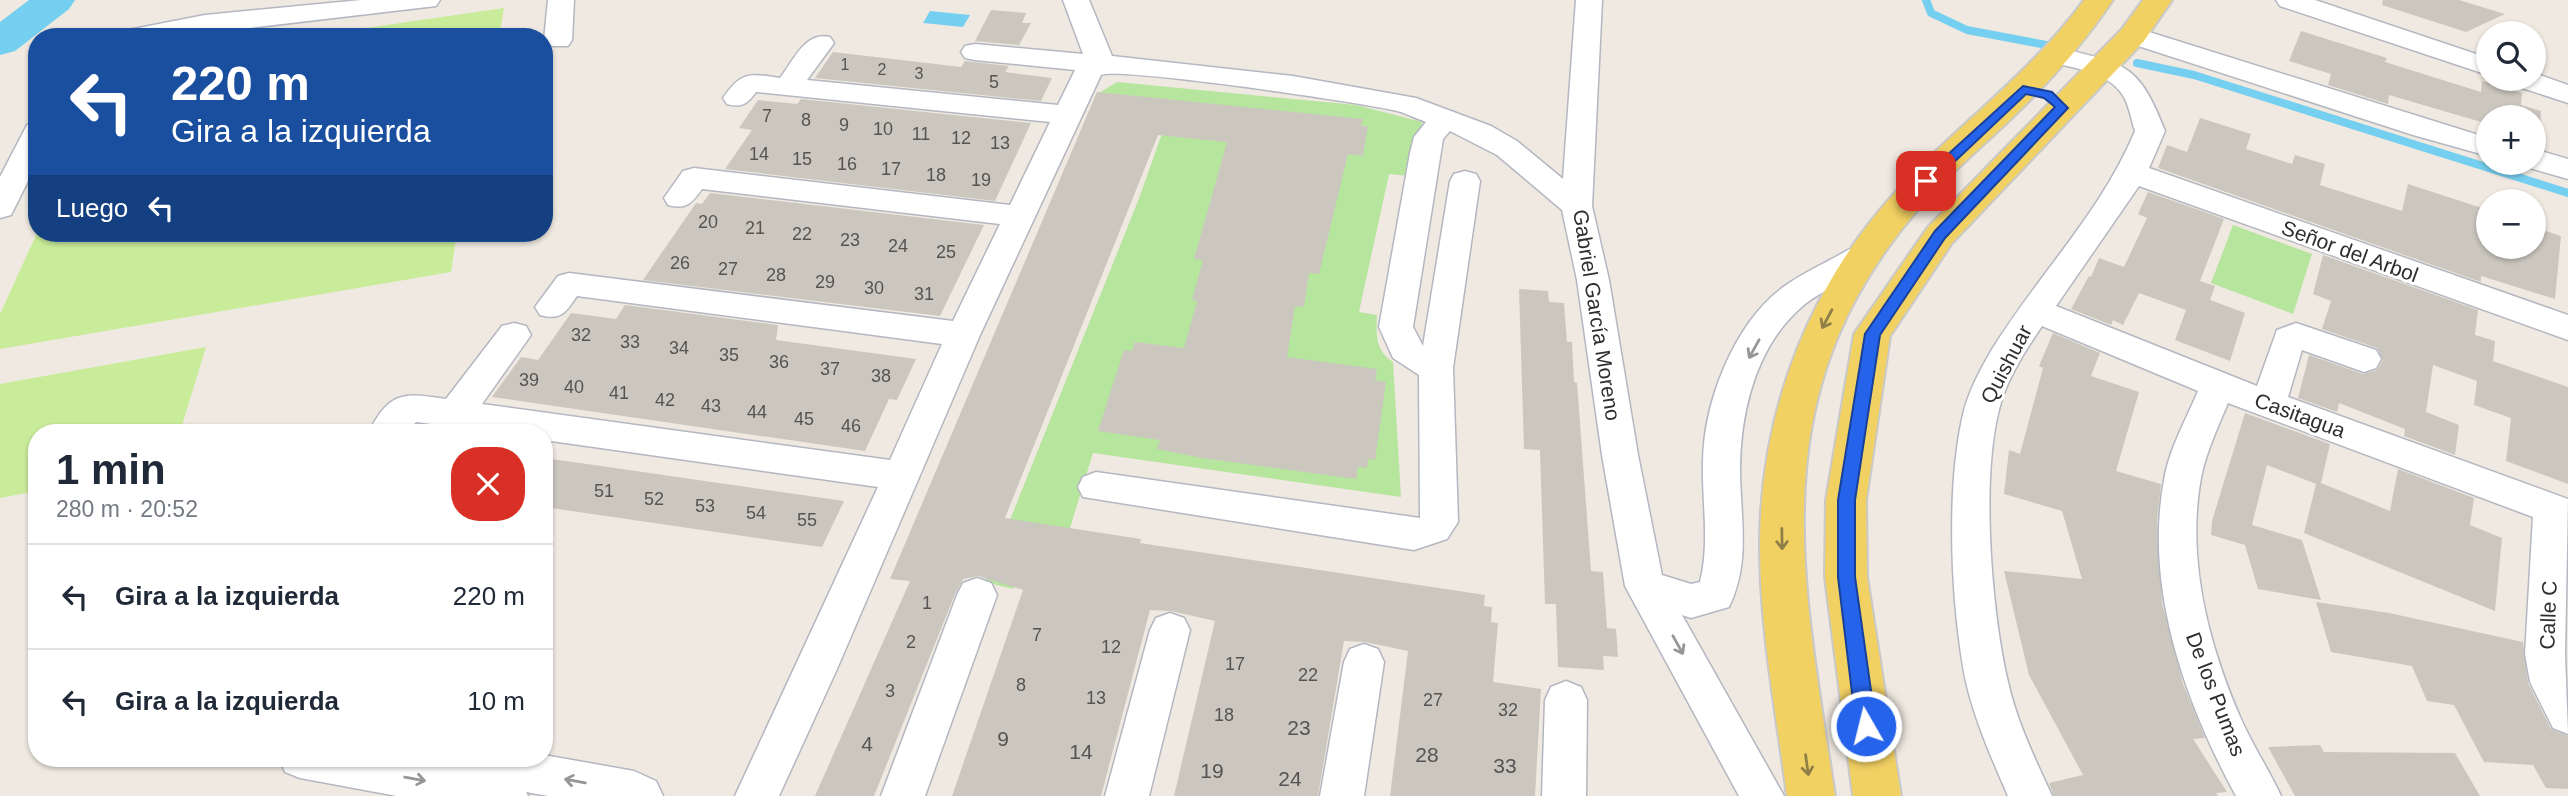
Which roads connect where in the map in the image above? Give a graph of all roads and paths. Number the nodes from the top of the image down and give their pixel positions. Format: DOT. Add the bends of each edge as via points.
graph roads {
  1 [pos="427,0"];
  2 [pos="561,0"];
  3 [pos="1076,0"];
  4 [pos="1589,0"];
  5 [pos="2099,0"];
  6 [pos="2158,0"];
  7 [pos="2289,0"];
  8 [pos="166,28"];
  9 [pos="2133,34"];
  10 [pos="558,40"];
  11 [pos="820,43"];
  12 [pos="975,51"];
  13 [pos="2055,55"];
  14 [pos="2476,63"];
  15 [pos="1101,64"];
  16 [pos="2099,67"];
  17 [pos="788,87"];
  18 [pos="2546,87"];
  19 [pos="2023,90"];
  20 [pos="2568,94"];
  21 [pos="737,97"];
  22 [pos="2062,108"];
  23 [pos="1068,115"];
  24 [pos="1445,118"];
  25 [pos="2476,144"];
  26 [pos="28,150"];
  27 [pos="2546,163"];
  28 [pos="2568,169"];
  29 [pos="2132,173"];
  30 [pos="1465,180"];
  31 [pos="679,198"];
  32 [pos="1577,206"];
  33 [pos="0,208"];
  34 [pos="1018,216"];
  35 [pos="1859,258"];
  36 [pos="552,307"];
  37 [pos="2034,310"];
  38 [pos="2568,328"];
  39 [pos="514,335"];
  40 [pos="963,335"];
  41 [pos="2364,359"];
  42 [pos="1436,368"];
  43 [pos="2218,386"];
  44 [pos="2269,403"];
  45 [pos="454,415"];
  46 [pos="394,424"];
  47 [pos="520,424"];
  48 [pos="553,429"];
  49 [pos="901,476"];
  50 [pos="1096,487"];
  51 [pos="2560,512"];
  52 [pos="1645,586"];
  53 [pos="976,595"];
  54 [pos="1170,630"];
  55 [pos="1364,662"];
  56 [pos="1566,700"];
  57 [pos="2568,715"];
  58 [pos="349,767"];
  59 [pos="497,767"];
  60 [pos="506,796"];
  61 [pos="641,796"];
  62 [pos="757,796"];
  63 [pos="904,796"];
  64 [pos="1127,796"];
  65 [pos="1342,796"];
  66 [pos="1564,796"];
  67 [pos="1762,796"];
  68 [pos="1811,796"];
  69 [pos="1877,796"];
  70 [pos="2030,796"];
  71 [pos="2259,796"];
  1 -- 8 [label="street"];
  2 -- 10 [label="street"];
  3 -- 15 [label="street"];
  4 -- 32 [label="street, Gabriel García Moreno"];
  5 -- 13 [label="main road"];
  6 -- 9 [label="main road"];
  7 -- 14 [label="street"];
  9 -- 16 [label="main road"];
  9 -- 25 [label="street"];
  11 -- 17 [label="street"];
  12 -- 15 [label="street"];
  13 -- 16 [label="street, Quishuar"];
  13 -- 19 [label="main road"];
  15 -- 23 [label="street" via="1089,70"];
  15 -- 24 [label="street" via="1306,88 1406,104"];
  16 -- 22 [label="main road"];
  16 -- 29 [label="street, Quishuar" via="2134,90 2150,131"];
  17 -- 21 [label="street" via="749,83"];
  17 -- 23 [label="street"];
  18 -- 20 [label="street"];
  19 -- 22 [label="main road" via="2048,95"];
  19 -- 35 [label="main road" via="1912,195"];
  22 -- 69 [label="main road" via="1940,235 1872,334 1846,500 1846,577"];
  23 -- 34 [label="street"];
  24 -- 32 [label="street" via="1507,148"];
  24 -- 42 [label="street" via="1429,137 1425,153 1396,327 1400,345 1412,358"];
  26 -- 33 [label="street"];
  27 -- 28 [label="street"];
  29 -- 37 [label="street, Quishuar"];
  29 -- 38 [label="street, Señor del Arbol"];
  30 -- 42 [label="street"];
  31 -- 34 [label="street" via="694,178"];
  32 -- 52 [label="street, Gabriel García Moreno"];
  34 -- 40 [label="street"];
  35 -- 52 [label="street, one-way" via="1793,297 1766,327 1745,365 1723,428 1727,545 1723,575 1714,595 1691,601"];
  35 -- 68 [label="main road, one-way" via="1815,341 1785,453 1781,540"];
  36 -- 40 [label="street" via="569,284"];
  37 -- 43 [label="street, Casitagua"];
  37 -- 70 [label="street, Quishuar" via="1987,392 1975,432 1974,494 1975,597 1987,680 2007,748"];
  39 -- 45 [label="street"];
  40 -- 49 [label="street"];
  41 -- 44 [label="street" via="2296,335 2289,339"];
  42 -- 50 [label="street" via="1439,522 1430,532 1414,534"];
  43 -- 44 [label="street, Casitagua"];
  43 -- 71 [label="street, De los Pumas" via="2182,480 2176,549 2188,618 2212,695"];
  44 -- 51 [label="street, Casitagua"];
  45 -- 46 [label="street" via="408,407"];
  45 -- 47 [label="street"];
  48 -- 49 [label="street"];
  49 -- 62 [label="street"];
  51 -- 57 [label="street, Calle C" via="2545,654 2551,682"];
  52 -- 67 [label="street, Gabriel García Moreno, one-way"];
  53 -- 63 [label="street"];
  54 -- 64 [label="street"];
  55 -- 65 [label="street"];
  56 -- 66 [label="street"];
  58 -- 60 [label="street, one-way"];
  61 -- 59 [label="street, one-way" via="634,791"];
}
